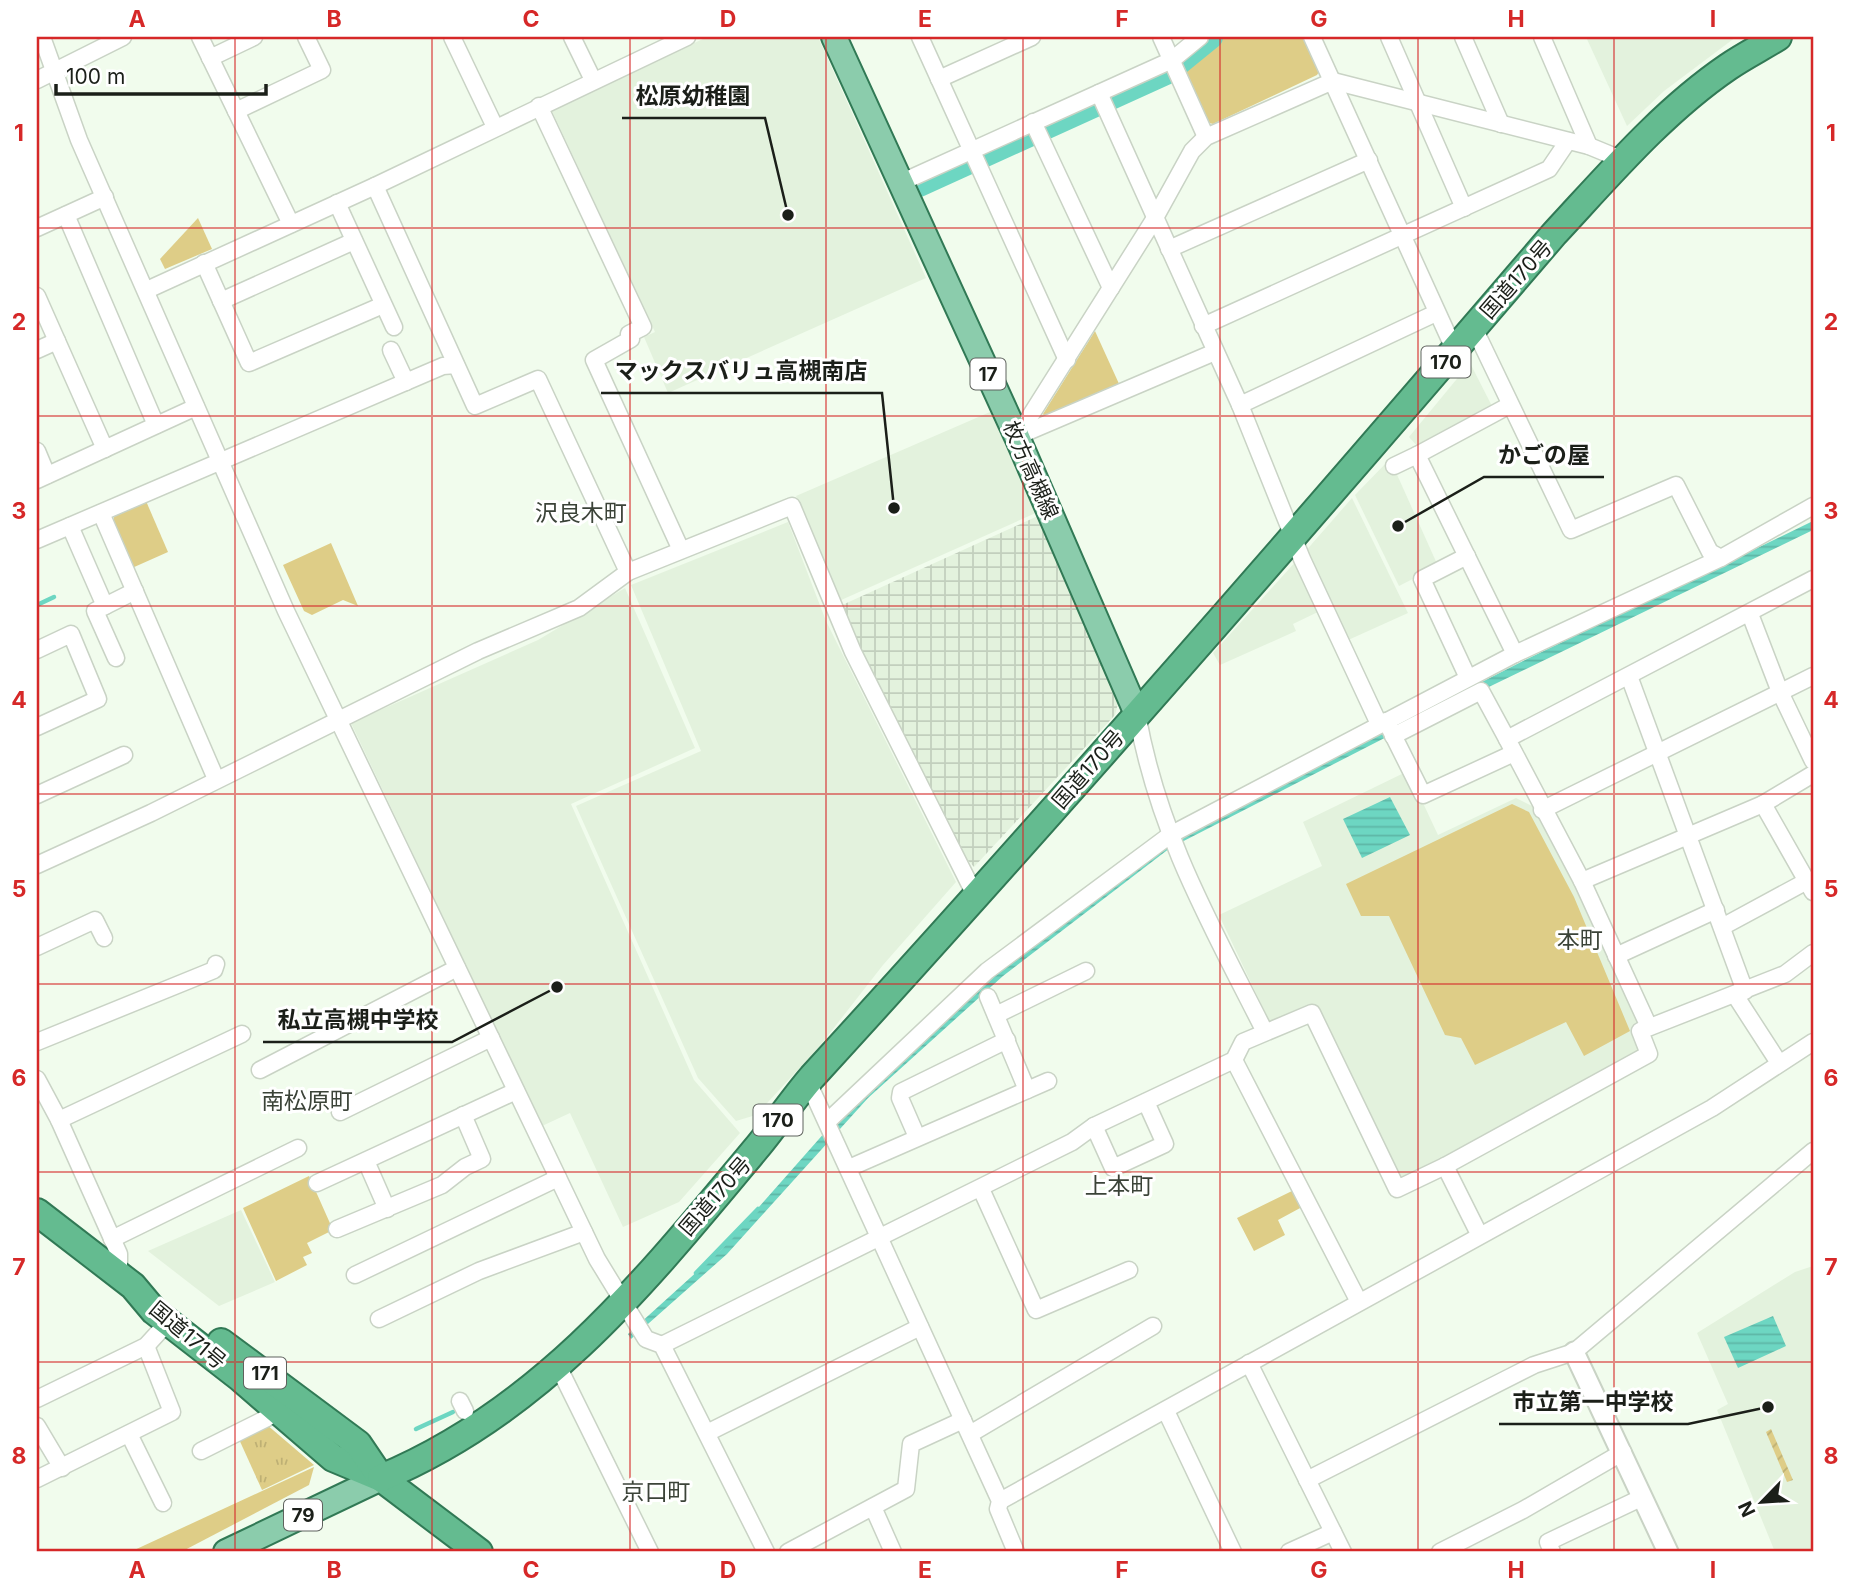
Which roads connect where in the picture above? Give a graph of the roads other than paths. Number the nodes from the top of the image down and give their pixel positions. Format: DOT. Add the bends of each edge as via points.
graph roads {
  1 [pos="42,37"];
  2 [pos="123,37"];
  3 [pos="200,37"];
  4 [pos="254,37"];
  5 [pos="306,37"];
  6 [pos="452,37"];
  7 [pos="572,37"];
  8 [pos="687,37"];
  9 [pos="920,37"];
  10 [pos="1032,37"];
  11 [pos="1161,37"];
  12 [pos="1200,37"];
  13 [pos="1312,37"];
  14 [pos="1389,37"];
  15 [pos="1464,37"];
  16 [pos="1542,37"];
  17 [pos="1779,37"];
  18 [pos="838,38"];
  19 [pos="210,58"];
  20 [pos="1174,65"];
  21 [pos="57,71"];
  22 [pos="939,79"];
  23 [pos="37,80"];
  24 [pos="593,80"];
  25 [pos="1333,81"];
  26 [pos="1102,99"];
  27 [pos="1418,103"];
  28 [pos="539,106"];
  29 [pos="236,111"];
  30 [pos="1501,124"];
  31 [pos="495,127"];
  32 [pos="1036,128"];
  33 [pos="1206,137"];
  34 [pos="1568,141"];
  35 [pos="1589,146"];
  36 [pos="974,157"];
  37 [pos="1368,160"];
  38 [pos="1623,160"];
  39 [pos="900,183"];
  40 [pos="375,186"];
  41 [pos="105,197"];
  42 [pos="337,203"];
  43 [pos="1464,208"];
  44 [pos="66,215"];
  45 [pos="1155,218"];
  46 [pos="291,224"];
  47 [pos="37,228"];
  48 [pos="1402,236"];
  49 [pos="354,240"];
  50 [pos="1169,248"];
  51 [pos="204,264"];
  52 [pos="1111,288"];
  53 [pos="147,290"];
  54 [pos="37,296"];
  55 [pos="221,301"];
  56 [pos="383,304"];
  57 [pos="1436,313"];
  58 [pos="1203,326"];
  59 [pos="394,327"];
  60 [pos="1474,328"];
  61 [pos="57,341"];
  62 [pos="37,350"];
  63 [pos="391,350"];
  64 [pos="1455,351"];
  65 [pos="1215,352"];
  66 [pos="1067,360"];
  67 [pos="456,365"];
  68 [pos="406,382"];
  69 [pos="1240,405"];
  70 [pos="1510,405"];
  71 [pos="196,407"];
  72 [pos="156,425"];
  73 [pos="1017,437"];
  74 [pos="105,449"];
  75 [pos="37,451"];
  76 [pos="1417,454"];
  77 [pos="219,461"];
  78 [pos="1394,466"];
  79 [pos="42,477"];
  80 [pos="1813,508"];
  81 [pos="101,513"];
  82 [pos="70,526"];
  83 [pos="1293,536"];
  84 [pos="37,540"];
  85 [pos="681,550"];
  86 [pos="1467,556"];
  87 [pos="1721,558"];
  88 [pos="628,572"];
  89 [pos="1813,579"];
  90 [pos="135,591"];
  91 [pos="105,606"];
  92 [pos="1750,614"];
  93 [pos="37,650"];
  94 [pos="1515,654"];
  95 [pos="116,657"];
  96 [pos="1629,676"];
  97 [pos="1813,676"];
  98 [pos="1468,678"];
  99 [pos="1780,692"];
  100 [pos="1137,714"];
  101 [pos="338,718"];
  102 [pos="37,727"];
  103 [pos="1386,727"];
  104 [pos="1510,746"];
  105 [pos="124,755"];
  106 [pos="1657,755"];
  107 [pos="1813,761"];
  108 [pos="1813,774"];
  109 [pos="216,779"];
  110 [pos="37,795"];
  111 [pos="1763,804"];
  112 [pos="1542,810"];
  113 [pos="1170,835"];
  114 [pos="1688,837"];
  115 [pos="37,865"];
  116 [pos="1582,881"];
  117 [pos="1810,887"];
  118 [pos="976,897"];
  119 [pos="1716,910"];
  120 [pos="1722,927"];
  121 [pos="104,938"];
  122 [pos="37,947"];
  123 [pos="1813,953"];
  124 [pos="1616,957"];
  125 [pos="216,964"];
  126 [pos="457,968"];
  127 [pos="1086,971"];
  128 [pos="1740,993"];
  129 [pos="988,997"];
  130 [pos="996,1015"];
  131 [pos="1648,1027"];
  132 [pos="1265,1032"];
  133 [pos="242,1034"];
  134 [pos="491,1038"];
  135 [pos="1007,1040"];
  136 [pos="37,1042"];
  137 [pos="1813,1042"];
  138 [pos="1234,1060"];
  139 [pos="1779,1063"];
  140 [pos="260,1070"];
  141 [pos="37,1079"];
  142 [pos="1048,1081"];
  143 [pos="808,1082"];
  144 [pos="1027,1090"];
  145 [pos="516,1091"];
  146 [pos="1146,1102"];
  147 [pos="340,1112"];
  148 [pos="463,1115"];
  149 [pos="59,1120"];
  150 [pos="1094,1126"];
  151 [pos="831,1127"];
  152 [pos="917,1137"];
  153 [pos="298,1149"];
  154 [pos="1813,1151"];
  155 [pos="366,1161"];
  156 [pos="1445,1166"];
  157 [pos="849,1168"];
  158 [pos="558,1178"];
  159 [pos="317,1183"];
  160 [pos="981,1189"];
  161 [pos="387,1209"];
  162 [pos="37,1212"];
  163 [pos="337,1229"];
  164 [pos="584,1232"];
  165 [pos="1479,1234"];
  166 [pos="112,1238"];
  167 [pos="881,1239"];
  168 [pos="1129,1270"];
  169 [pos="355,1275"];
  170 [pos="126,1280"];
  171 [pos="623,1302"];
  172 [pos="1359,1302"];
  173 [pos="379,1320"];
  174 [pos="168,1322"];
  175 [pos="1153,1326"];
  176 [pos="920,1327"];
  177 [pos="662,1345"];
  178 [pos="146,1346"];
  179 [pos="1574,1352"];
  180 [pos="1249,1363"];
  181 [pos="558,1366"];
  182 [pos="37,1399"];
  183 [pos="276,1409"];
  184 [pos="1166,1411"];
  185 [pos="37,1426"];
  186 [pos="967,1427"];
  187 [pos="707,1433"];
  188 [pos="129,1434"];
  189 [pos="201,1451"];
  190 [pos="1623,1452"];
  191 [pos="61,1468"];
  192 [pos="380,1478"];
  193 [pos="37,1479"];
  194 [pos="1307,1480"];
  195 [pos="1643,1497"];
  196 [pos="1000,1501"];
  197 [pos="163,1503"];
  198 [pos="873,1507"];
  199 [pos="1333,1532"];
  200 [pos="239,1549"];
  201 [pos="479,1552"];
  202 [pos="650,1552"];
  203 [pos="766,1552"];
  204 [pos="788,1552"];
  205 [pos="893,1552"];
  206 [pos="1017,1552"];
  207 [pos="1233,1552"];
  208 [pos="1289,1552"];
  209 [pos="1343,1552"];
  210 [pos="1440,1552"];
  211 [pos="1552,1552"];
  212 [pos="1668,1552"];
  1 -- 21 [label="street"];
  2 -- 21 [label="street"];
  3 -- 19 [label="street"];
  4 -- 19 [label="street"];
  5 -- 29 [label="street" via="322,70"];
  6 -- 31 [label="street"];
  7 -- 24 [label="street"];
  8 -- 24 [label="street"];
  9 -- 22 [label="street"];
  10 -- 22 [label="street"];
  11 -- 20 [label="street"];
  12 -- 20 [label="street"];
  13 -- 25 [label="street"];
  14 -- 27 [label="street"];
  15 -- 30 [label="street"];
  16 -- 35 [label="street"];
  17 -- 38 [label="highway, 国道170号 / 170" via="1696,92"];
  18 -- 39 [label="main road, 枚方高槻線 / 17"];
  19 -- 29 [label="street"];
  20 -- 26 [label="street"];
  20 -- 33 [label="street"];
  21 -- 23 [label="street"];
  21 -- 41 [label="street" via="79,140"];
  22 -- 36 [label="street"];
  24 -- 28 [label="street"];
  25 -- 27 [label="street"];
  25 -- 33 [label="street"];
  25 -- 37 [label="street"];
  26 -- 32 [label="street"];
  26 -- 45 [label="street"];
  27 -- 30 [label="street"];
  27 -- 43 [label="street"];
  28 -- 31 [label="street"];
  28 -- 85 [label="street" via="643,327 594,360"];
  29 -- 46 [label="street"];
  30 -- 34 [label="street"];
  31 -- 40 [label="street"];
  32 -- 36 [label="street"];
  32 -- 52 [label="street"];
  33 -- 45 [label="street" via="1192,151"];
  34 -- 35 [label="street"];
  34 -- 43 [label="street" via="1549,169"];
  35 -- 38 [label="street"];
  36 -- 39 [label="street"];
  36 -- 66 [label="street"];
  37 -- 48 [label="street"];
  37 -- 50 [label="street"];
  38 -- 60 [label="highway, 国道170号 / 170"];
  39 -- 73 [label="main road, 枚方高槻線 / 17"];
  40 -- 42 [label="street"];
  40 -- 67 [label="street"];
  41 -- 44 [label="street"];
  41 -- 53 [label="street"];
  42 -- 46 [label="street"];
  42 -- 49 [label="street"];
  43 -- 48 [label="street"];
  44 -- 47 [label="street"];
  44 -- 72 [label="street"];
  45 -- 50 [label="street"];
  45 -- 52 [label="street"];
  46 -- 51 [label="street"];
  48 -- 57 [label="street"];
  48 -- 58 [label="street"];
  49 -- 55 [label="street"];
  49 -- 56 [label="street"];
  50 -- 58 [label="street"];
  51 -- 53 [label="street"];
  51 -- 55 [label="street"];
  52 -- 66 [label="street"];
  53 -- 71 [label="street"];
  54 -- 61 [label="street"];
  55 -- 56 [label="street" via="249,363"];
  56 -- 59 [label="street"];
  57 -- 64 [label="street"];
  57 -- 69 [label="street"];
  58 -- 65 [label="street"];
  60 -- 64 [label="highway, 国道170号 / 170"];
  60 -- 70 [label="street"];
  61 -- 62 [label="street"];
  61 -- 74 [label="street"];
  63 -- 68 [label="street"];
  64 -- 83 [label="highway, 国道170号 / 170"];
  65 -- 69 [label="street"];
  65 -- 73 [label="street"];
  66 -- 73 [label="street"];
  67 -- 68 [label="street"];
  67 -- 88 [label="street" via="475,406 538,379"];
  68 -- 77 [label="street"];
  69 -- 83 [label="street"];
  70 -- 76 [label="street"];
  70 -- 87 [label="street" via="1571,530 1676,485 1710,552"];
  71 -- 72 [label="street"];
  71 -- 77 [label="street"];
  72 -- 74 [label="street"];
  73 -- 100 [label="main road, 枚方高槻線 / 17"];
  74 -- 79 [label="street"];
  75 -- 79 [label="street"];
  76 -- 78 [label="street"];
  76 -- 86 [label="street"];
  77 -- 81 [label="street"];
  77 -- 101 [label="street"];
  80 -- 87 [label="street"];
  81 -- 82 [label="street"];
  81 -- 90 [label="street"];
  82 -- 84 [label="street"];
  82 -- 91 [label="street"];
  83 -- 100 [label="highway, 国道170号 / 170"];
  83 -- 103 [label="street"];
  85 -- 88 [label="street"];
  85 -- 118 [label="street" via="792,506 853,652"];
  86 -- 94 [label="street"];
  86 -- 98 [label="street" via="1422,579"];
  87 -- 94 [label="street"];
  88 -- 101 [label="street" via="579,608"];
  89 -- 92 [label="street"];
  90 -- 91 [label="street"];
  90 -- 109 [label="street"];
  91 -- 95 [label="street" via="95,611"];
  92 -- 96 [label="street"];
  92 -- 99 [label="street"];
  93 -- 102 [label="street" via="71,634 98,699"];
  94 -- 98 [label="street"];
  96 -- 104 [label="street"];
  96 -- 106 [label="street"];
  97 -- 99 [label="street"];
  98 -- 103 [label="street"];
  99 -- 106 [label="street"];
  99 -- 107 [label="street"];
  100 -- 113 [label="street" via="1145,762"];
  100 -- 118 [label="highway, 国道170号 / 170"];
  101 -- 109 [label="street"];
  101 -- 126 [label="street"];
  103 -- 104 [label="street" via="1481,691"];
  103 -- 104 [label="street" via="1423,795"];
  103 -- 113 [label="street"];
  104 -- 112 [label="street"];
  105 -- 110 [label="street"];
  106 -- 112 [label="street"];
  106 -- 114 [label="street"];
  108 -- 111 [label="street"];
  109 -- 115 [label="street"];
  111 -- 114 [label="street"];
  111 -- 117 [label="street"];
  112 -- 116 [label="street"];
  113 -- 132 [label="street" via="1178,860"];
  113 -- 151 [label="street" via="987,971"];
  114 -- 116 [label="street"];
  114 -- 119 [label="street"];
  116 -- 124 [label="street"];
  117 -- 120 [label="street"];
  118 -- 143 [label="highway, 国道170号 / 170"];
  119 -- 120 [label="street"];
  119 -- 124 [label="street"];
  120 -- 128 [label="street"];
  121 -- 122 [label="street" via="95,920"];
  123 -- 128 [label="street" via="1785,974"];
  124 -- 131 [label="street"];
  125 -- 136 [label="street" via="214,970"];
  126 -- 134 [label="street"];
  126 -- 140 [label="street"];
  127 -- 130 [label="street"];
  128 -- 131 [label="street"];
  128 -- 139 [label="street"];
  129 -- 130 [label="street"];
  130 -- 135 [label="street"];
  131 -- 156 [label="street" via="1640,1031 1649,1054"];
  132 -- 138 [label="street" via="1243,1042"];
  132 -- 156 [label="street" via="1312,1013 1397,1189"];
  133 -- 149 [label="street"];
  134 -- 145 [label="street"];
  134 -- 147 [label="street"];
  135 -- 144 [label="street"];
  135 -- 152 [label="street" via="901,1092"];
  137 -- 139 [label="street"];
  138 -- 146 [label="street"];
  138 -- 172 [label="street"];
  139 -- 165 [label="street" via="1712,1108"];
  141 -- 149 [label="street"];
  142 -- 144 [label="street"];
  143 -- 151 [label="street"];
  143 -- 171 [label="highway, 国道170号 / 170"];
  144 -- 152 [label="street"];
  145 -- 148 [label="street"];
  145 -- 158 [label="street"];
  146 -- 150 [label="street"];
  146 -- 150 [label="street" via="1165,1144 1113,1168"];
  148 -- 155 [label="street"];
  148 -- 161 [label="street" via="482,1159 442,1185"];
  149 -- 166 [label="street"];
  150 -- 160 [label="street"];
  151 -- 157 [label="street"];
  152 -- 157 [label="street"];
  153 -- 166 [label="street"];
  154 -- 179 [label="street"];
  155 -- 159 [label="street"];
  155 -- 161 [label="street"];
  156 -- 165 [label="street"];
  157 -- 167 [label="street"];
  158 -- 164 [label="street"];
  158 -- 169 [label="street"];
  160 -- 167 [label="street"];
  160 -- 168 [label="street" via="1036,1310"];
  161 -- 163 [label="street"];
  162 -- 170 [label="highway, 国道171号 / 171"];
  164 -- 171 [label="street"];
  164 -- 173 [label="street" via="480,1271"];
  165 -- 172 [label="street"];
  166 -- 170 [label="street"];
  167 -- 176 [label="street"];
  167 -- 177 [label="street"];
  170 -- 174 [label="highway, 国道171号 / 171"];
  170 -- 192 [label="highway, 国道171号 / 171" via="160,1298 348,1436"];
  171 -- 177 [label="street" via="646,1339"];
  171 -- 181 [label="highway, 国道170号 / 170"];
  172 -- 180 [label="street"];
  174 -- 178 [label="street"];
  174 -- 183 [label="highway, 国道171号 / 171"];
  175 -- 186 [label="street"];
  176 -- 186 [label="street"];
  176 -- 187 [label="street"];
  177 -- 187 [label="street"];
  178 -- 182 [label="street"];
  178 -- 188 [label="street" via="172,1412"];
  179 -- 190 [label="street"];
  179 -- 194 [label="street" via="1535,1366"];
  180 -- 184 [label="street"];
  180 -- 194 [label="street"];
  181 -- 192 [label="highway, 国道170号 / 170" via="512,1406 463,1437 423,1461"];
  181 -- 202 [label="street"];
  183 -- 189 [label="street"];
  183 -- 192 [label="highway, 国道171号 / 171" via="333,1458"];
  184 -- 196 [label="street"];
  184 -- 207 [label="street"];
  185 -- 191 [label="street"];
  186 -- 196 [label="street"];
  186 -- 198 [label="street" via="911,1444 906,1489"];
  187 -- 203 [label="street"];
  188 -- 191 [label="street"];
  188 -- 197 [label="street"];
  190 -- 195 [label="street"];
  190 -- 210 [label="street"];
  191 -- 193 [label="street"];
  192 -- 200 [label="main road, 79"];
  192 -- 201 [label="highway, 国道171号 / 171"];
  194 -- 199 [label="street"];
  195 -- 211 [label="street" via="1548,1542"];
  195 -- 212 [label="street"];
  196 -- 206 [label="street" via="998,1509"];
  198 -- 204 [label="street"];
  198 -- 205 [label="street"];
  199 -- 208 [label="street"];
  199 -- 209 [label="street"];
}
